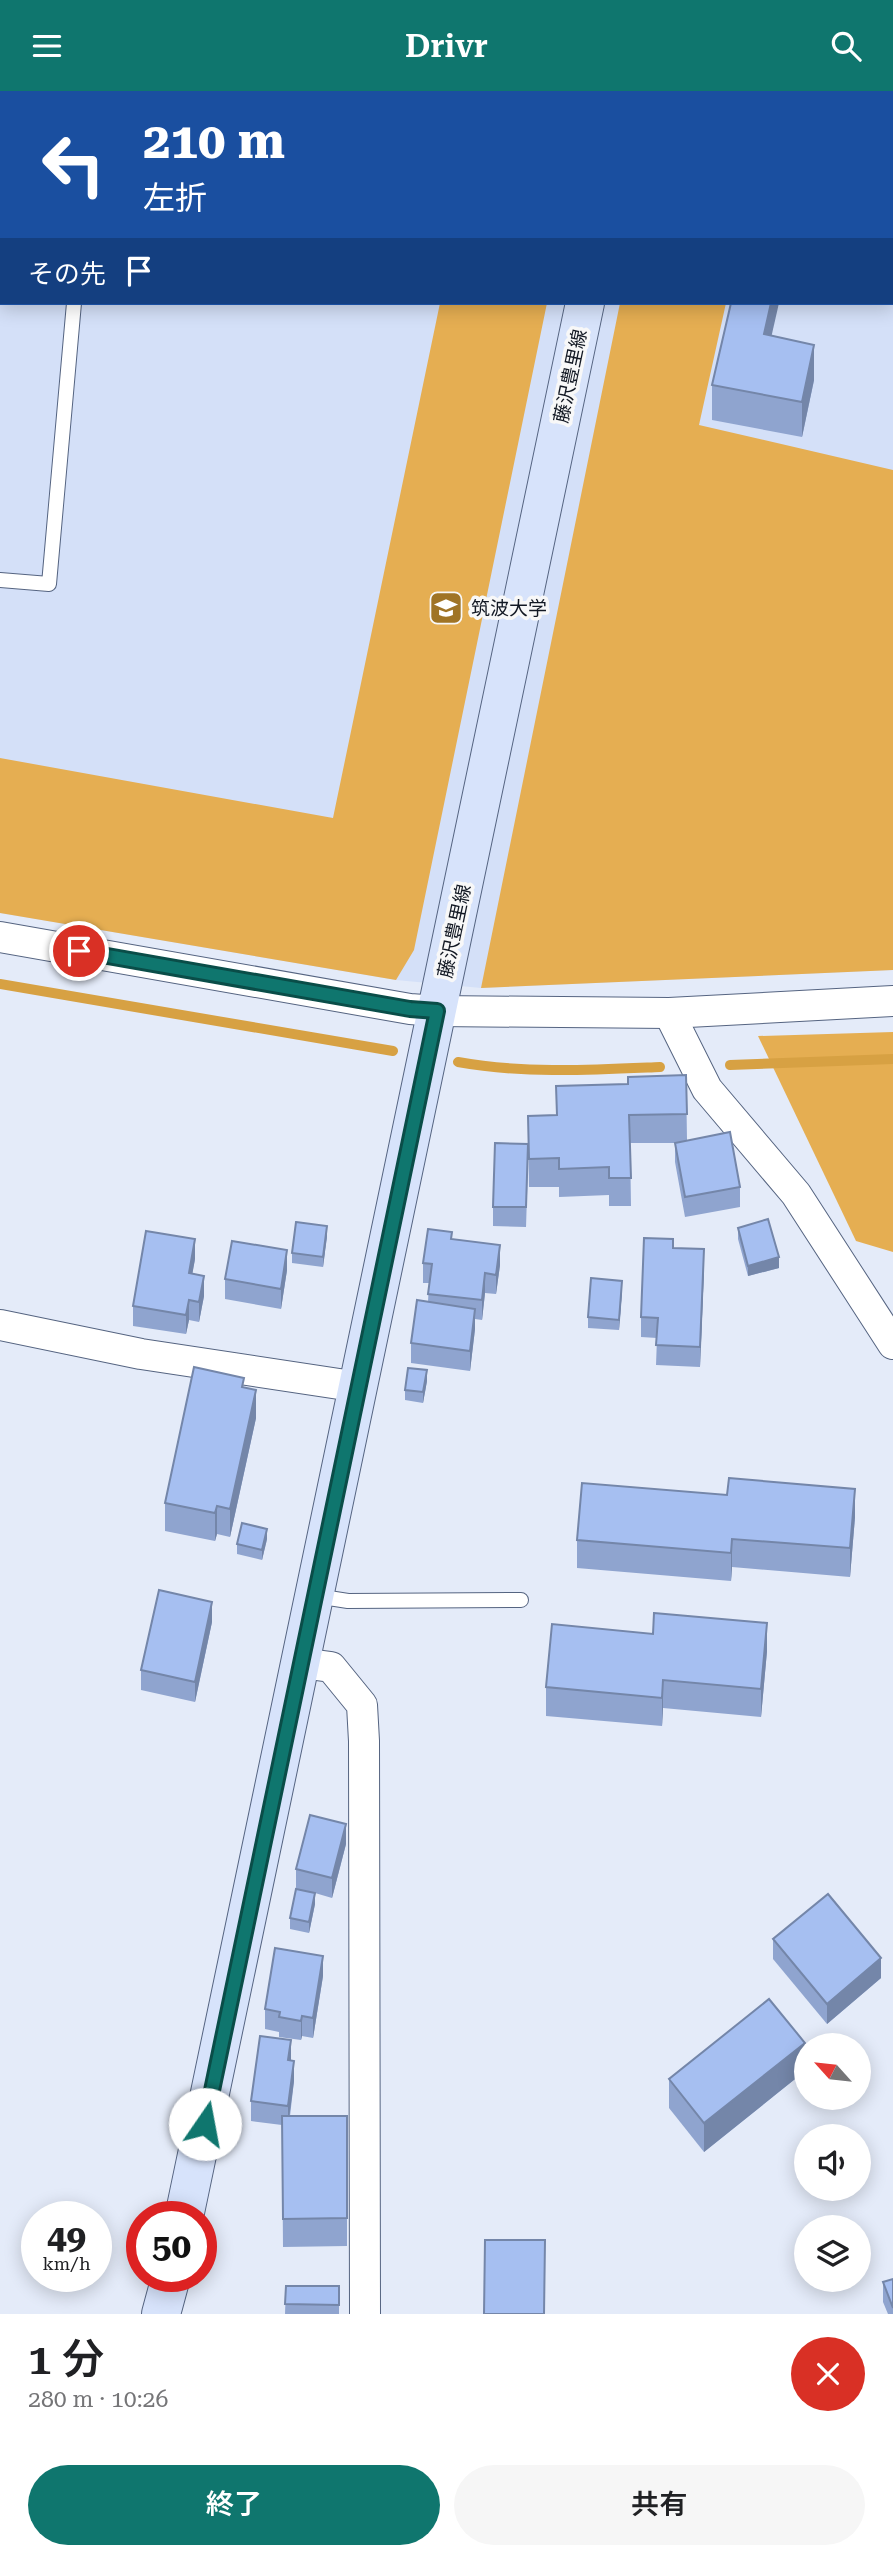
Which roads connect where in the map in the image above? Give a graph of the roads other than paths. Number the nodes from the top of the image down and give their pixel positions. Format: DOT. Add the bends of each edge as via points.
graph roads {
  1 [pos="74,305"];
  2 [pos="585,305"];
  3 [pos="0,580"];
  4 [pos="0,937"];
  5 [pos="893,1001"];
  6 [pos="437,1011"];
  7 [pos="669,1013"];
  8 [pos="0,1325"];
  9 [pos="893,1344"];
  10 [pos="359,1387"];
  11 [pos="315,1595"];
  12 [pos="521,1600"];
  13 [pos="301,1663"];
  14 [pos="187,2201"];
  15 [pos="166,2292"];
  16 [pos="161,2314"];
  17 [pos="365,2314"];
  1 -- 3 [label="lane" via="50,584"];
  2 -- 6 [label="main road, 藤沢豊里線"];
  4 -- 6 [label="street"];
  5 -- 7 [label="street"];
  6 -- 7 [label="street"];
  6 -- 10 [label="main road, 藤沢豊里線"];
  7 -- 9 [label="street" via="707,1089 796,1194"];
  8 -- 10 [label="street" via="141,1354"];
  10 -- 11 [label="main road, 藤沢豊里線"];
  11 -- 12 [label="lane" via="348,1601"];
  11 -- 13 [label="main road, 藤沢豊里線"];
  13 -- 14 [label="main road, 藤沢豊里線"];
  13 -- 17 [label="street" via="331,1667 362,1705"];
  15 -- 16 [label="main road"];
}
